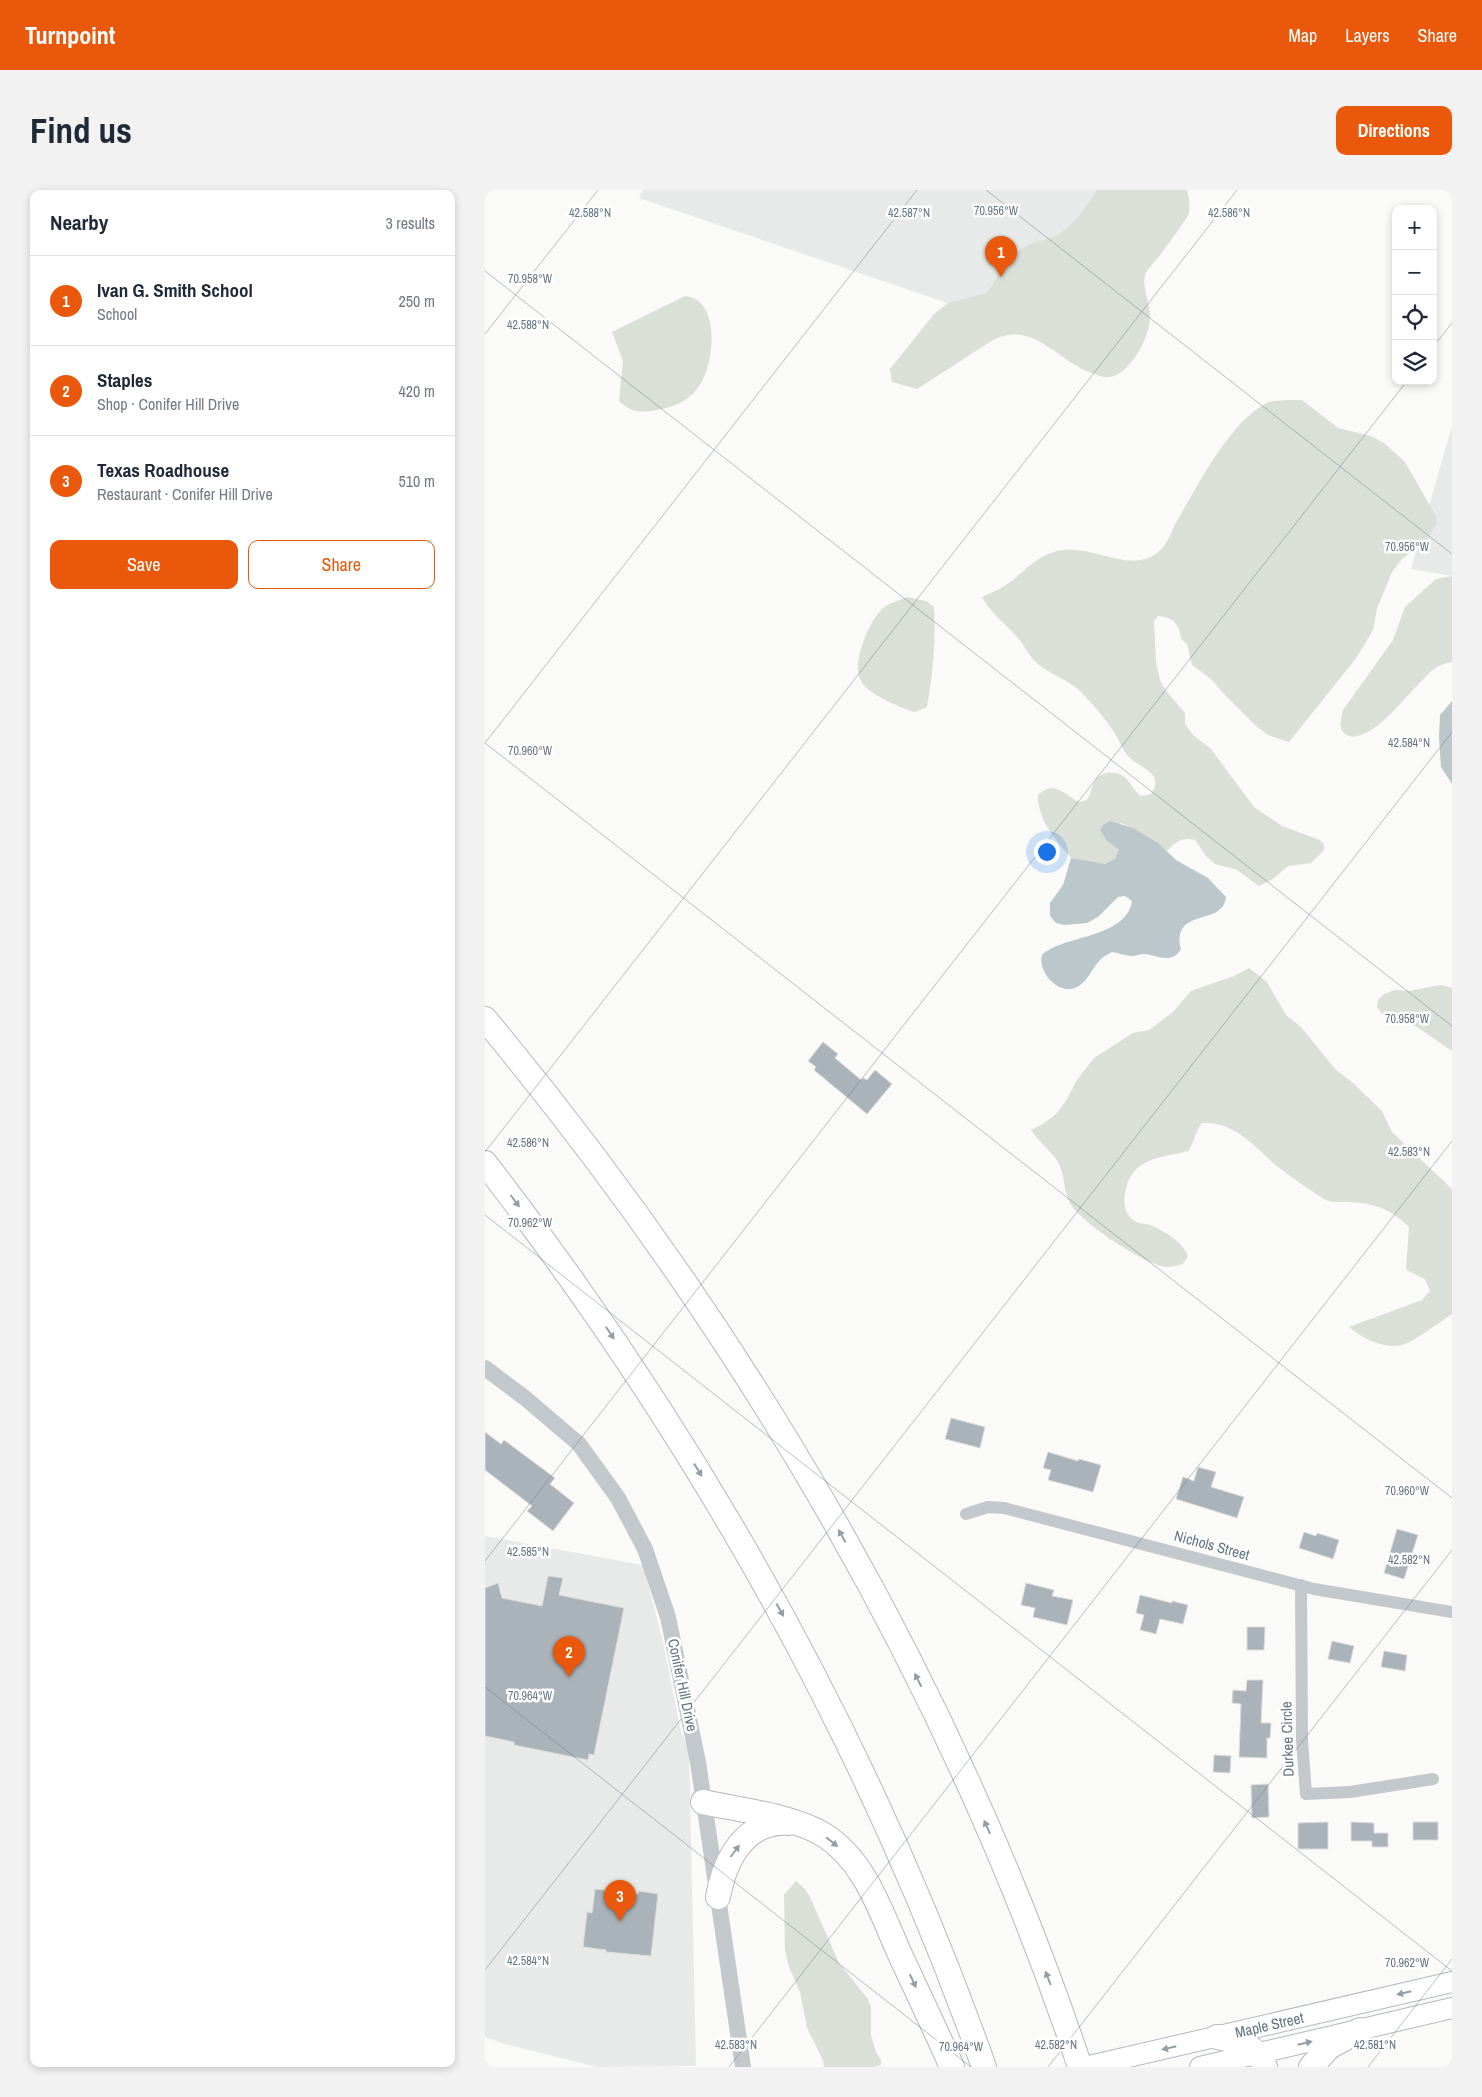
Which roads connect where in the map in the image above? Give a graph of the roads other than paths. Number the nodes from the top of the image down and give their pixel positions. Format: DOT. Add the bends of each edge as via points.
graph roads {
  1 [pos="485,1019"];
  2 [pos="485,1163"];
  3 [pos="485,1368"];
  4 [pos="966,1514"];
  5 [pos="1301,1585"];
  6 [pos="1452,1612"];
  7 [pos="1433,1779"];
  8 [pos="703,1802"];
  9 [pos="797,1824"];
  10 [pos="718,1896"];
  11 [pos="1452,1982"];
  12 [pos="1452,2008"];
  13 [pos="1360,2030"];
  14 [pos="1217,2037"];
  15 [pos="1261,2060"];
  16 [pos="743,2067"];
  17 [pos="951,2067"];
  18 [pos="984,2067"];
  19 [pos="1080,2067"];
  20 [pos="1085,2067"];
  21 [pos="1200,2067"];
  22 [pos="1311,2067"];
  19 -- 1 [label="highway, one-way" via="1014,1891 948,1741 898,1640 814,1486 658,1243 589,1149"];
  2 -- 18 [label="highway, one-way" via="616,1341 707,1483 767,1588 818,1681 882,1814"];
  3 -- 8 [label="street, Conifer Hill Drive" via="579,1444 618,1498 645,1549 668,1617 698,1762"];
  4 -- 5 [label="street, Nichols Street" via="988,1507 1004,1508"];
  5 -- 6 [label="street, Nichols Street"];
  5 -- 7 [label="street, Durkee Circle" via="1302,1740 1306,1794 1350,1792"];
  8 -- 9 [label="highway"];
  8 -- 10 [label="street, Conifer Hill Drive"];
  10 -- 9 [label="highway, one-way" via="729,1860 741,1843 767,1826"];
  9 -- 17 [label="highway, one-way" via="825,1836 858,1868"];
  10 -- 16 [label="street, Conifer Hill Drive"];
  11 -- 14 [label="main road, Maple Street, one-way"];
  12 -- 13 [label="main road, Maple Street"];
  15 -- 13 [label="main road, Maple Street, one-way"];
  13 -- 22 [label="highway" via="1329,2047"];
  14 -- 15 [label="highway" via="1244,2043"];
  14 -- 20 [label="main road, Maple Street, one-way"];
  15 -- 21 [label="main road, Maple Street"];
}
